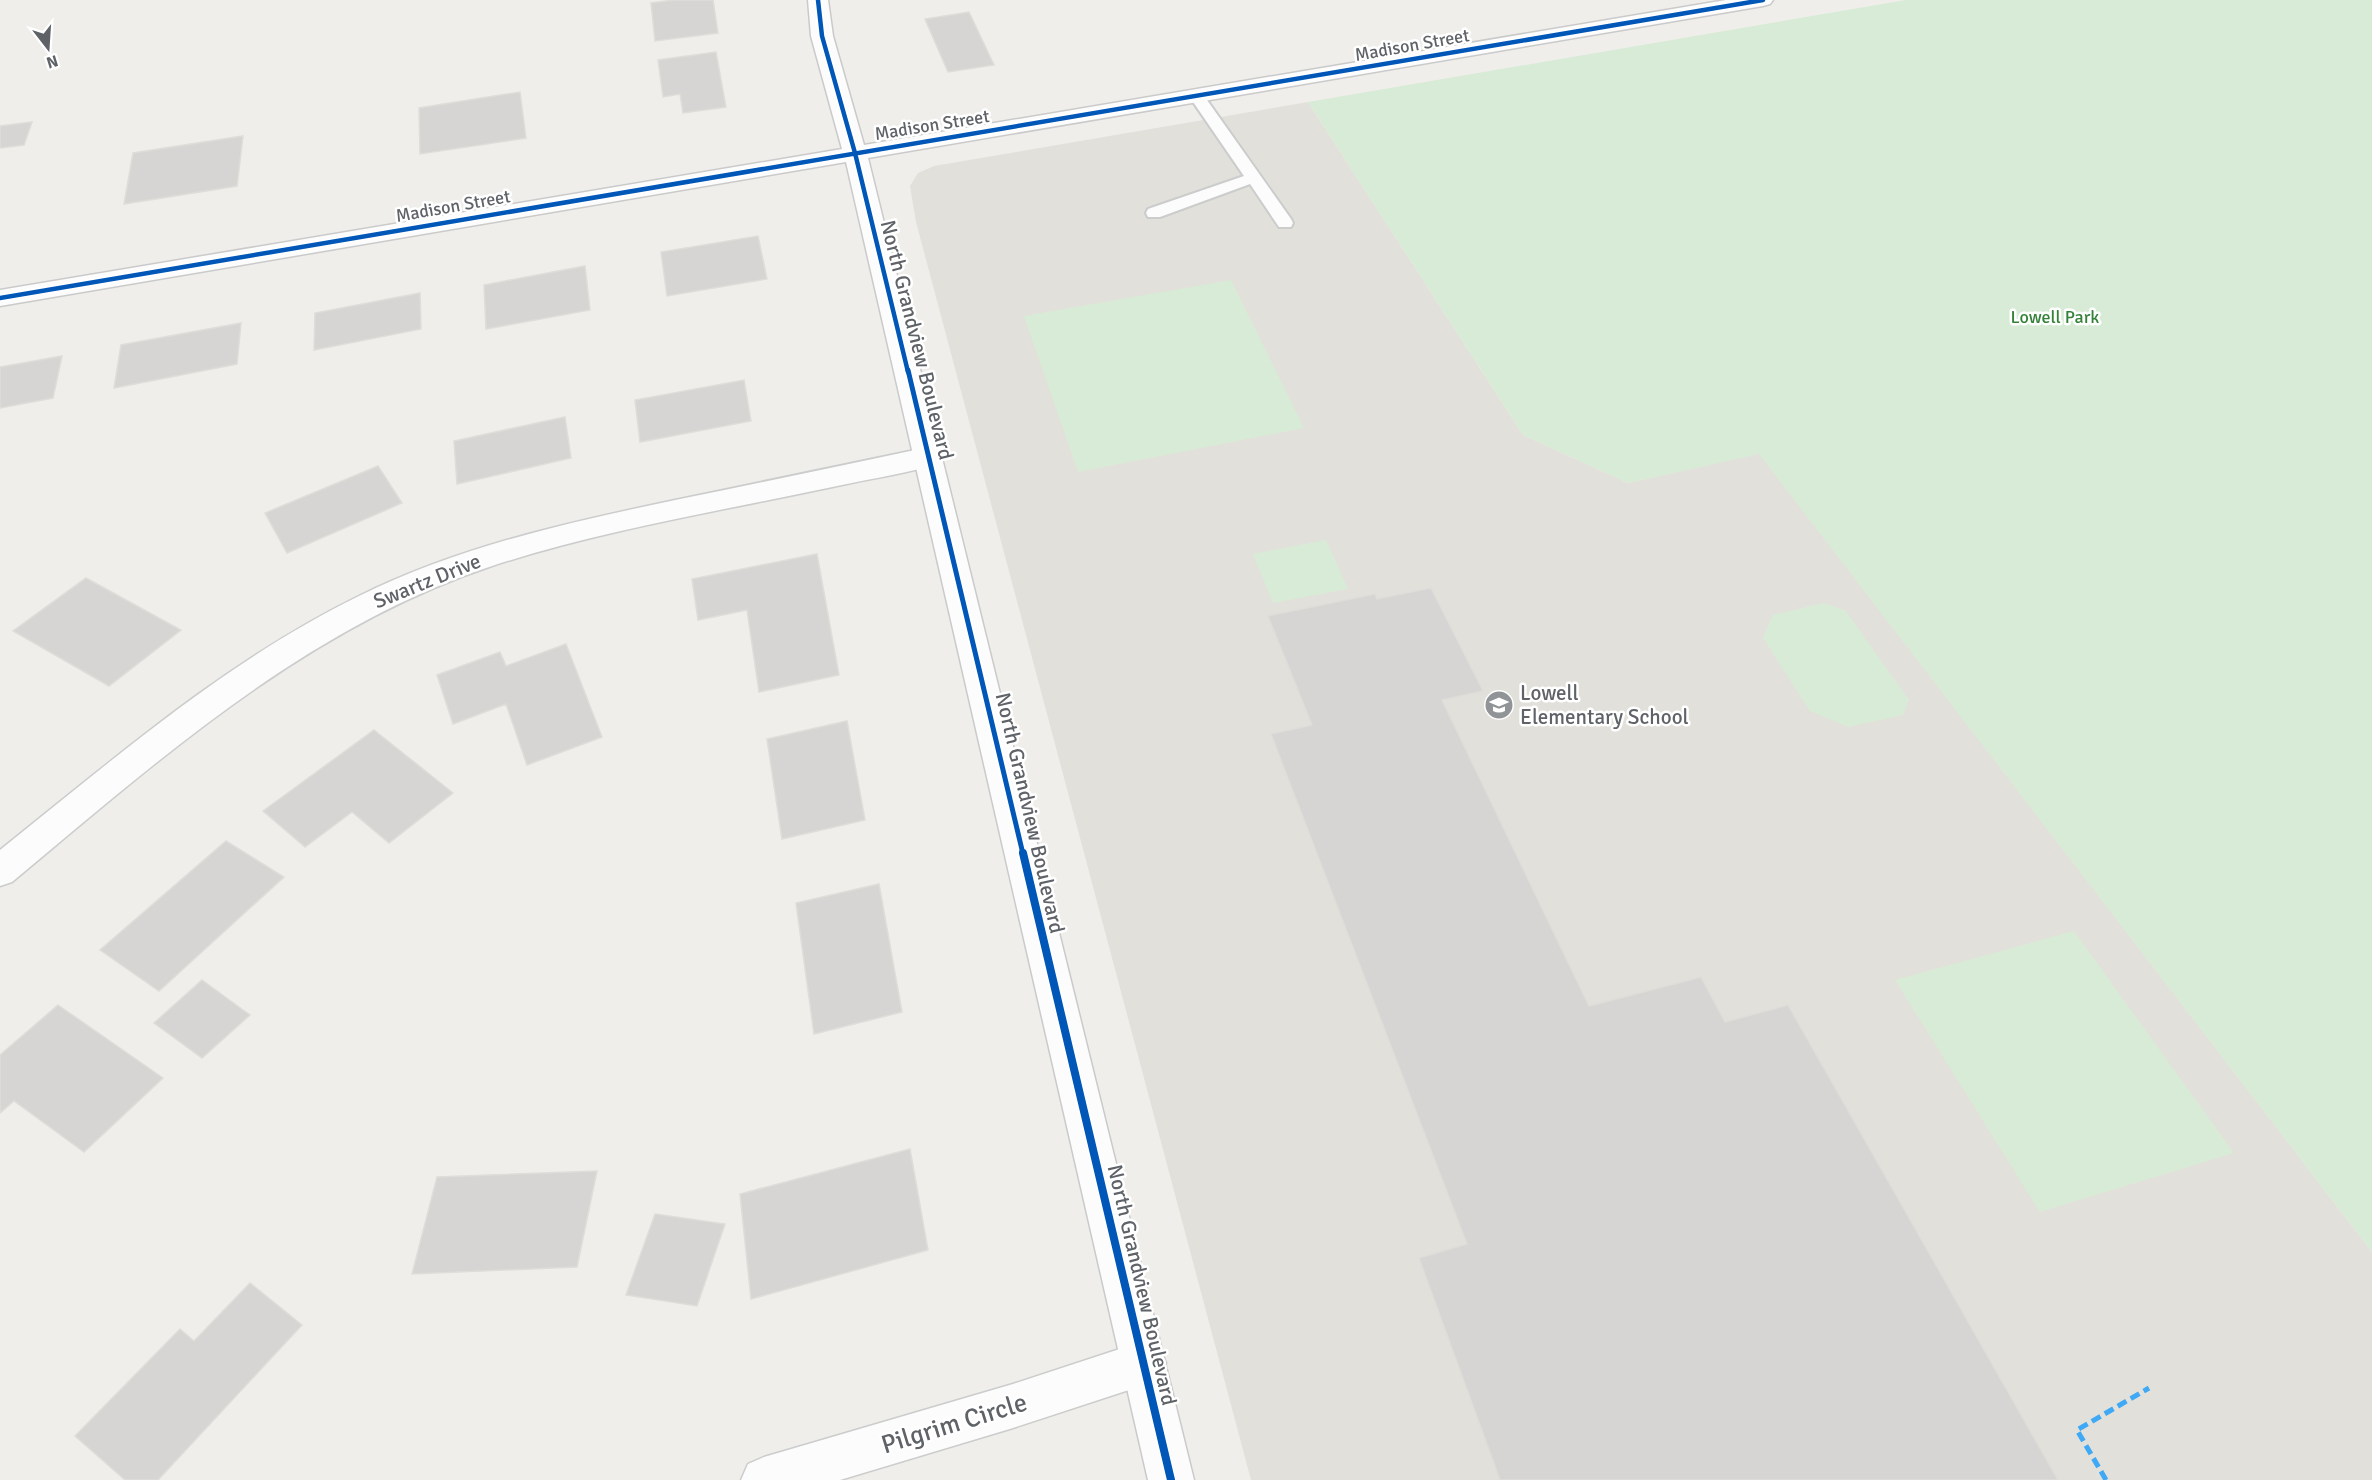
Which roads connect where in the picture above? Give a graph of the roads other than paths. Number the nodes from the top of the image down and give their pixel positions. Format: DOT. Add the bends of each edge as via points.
graph roads {
  1 [pos="818,0"];
  2 [pos="1763,0"];
  3 [pos="1197,96"];
  4 [pos="855,153"];
  5 [pos="1253,178"];
  6 [pos="1154,213"];
  7 [pos="1285,223"];
  8 [pos="0,298"];
  9 [pos="929,457"];
  10 [pos="0,871"];
  11 [pos="1144,1363"];
  12 [pos="764,1480"];
  13 [pos="1171,1480"];
  1 -- 4 [label="street, North Grandview Boulevard" via="822,36"];
  2 -- 3 [label="street, Madison Street"];
  3 -- 4 [label="street, Madison Street"];
  3 -- 5 [label="lane"];
  4 -- 8 [label="street, Madison Street"];
  4 -- 9 [label="street, North Grandview Boulevard"];
  5 -- 6 [label="lane"];
  5 -- 7 [label="lane"];
  9 -- 10 [label="street, Swartz Drive" via="565,534 507,549 422,580 344,617 253,673"];
  9 -- 11 [label="street, North Grandview Boulevard"];
  11 -- 12 [label="street, Pilgrim Circle"];
  11 -- 13 [label="street, North Grandview Boulevard"];
}
